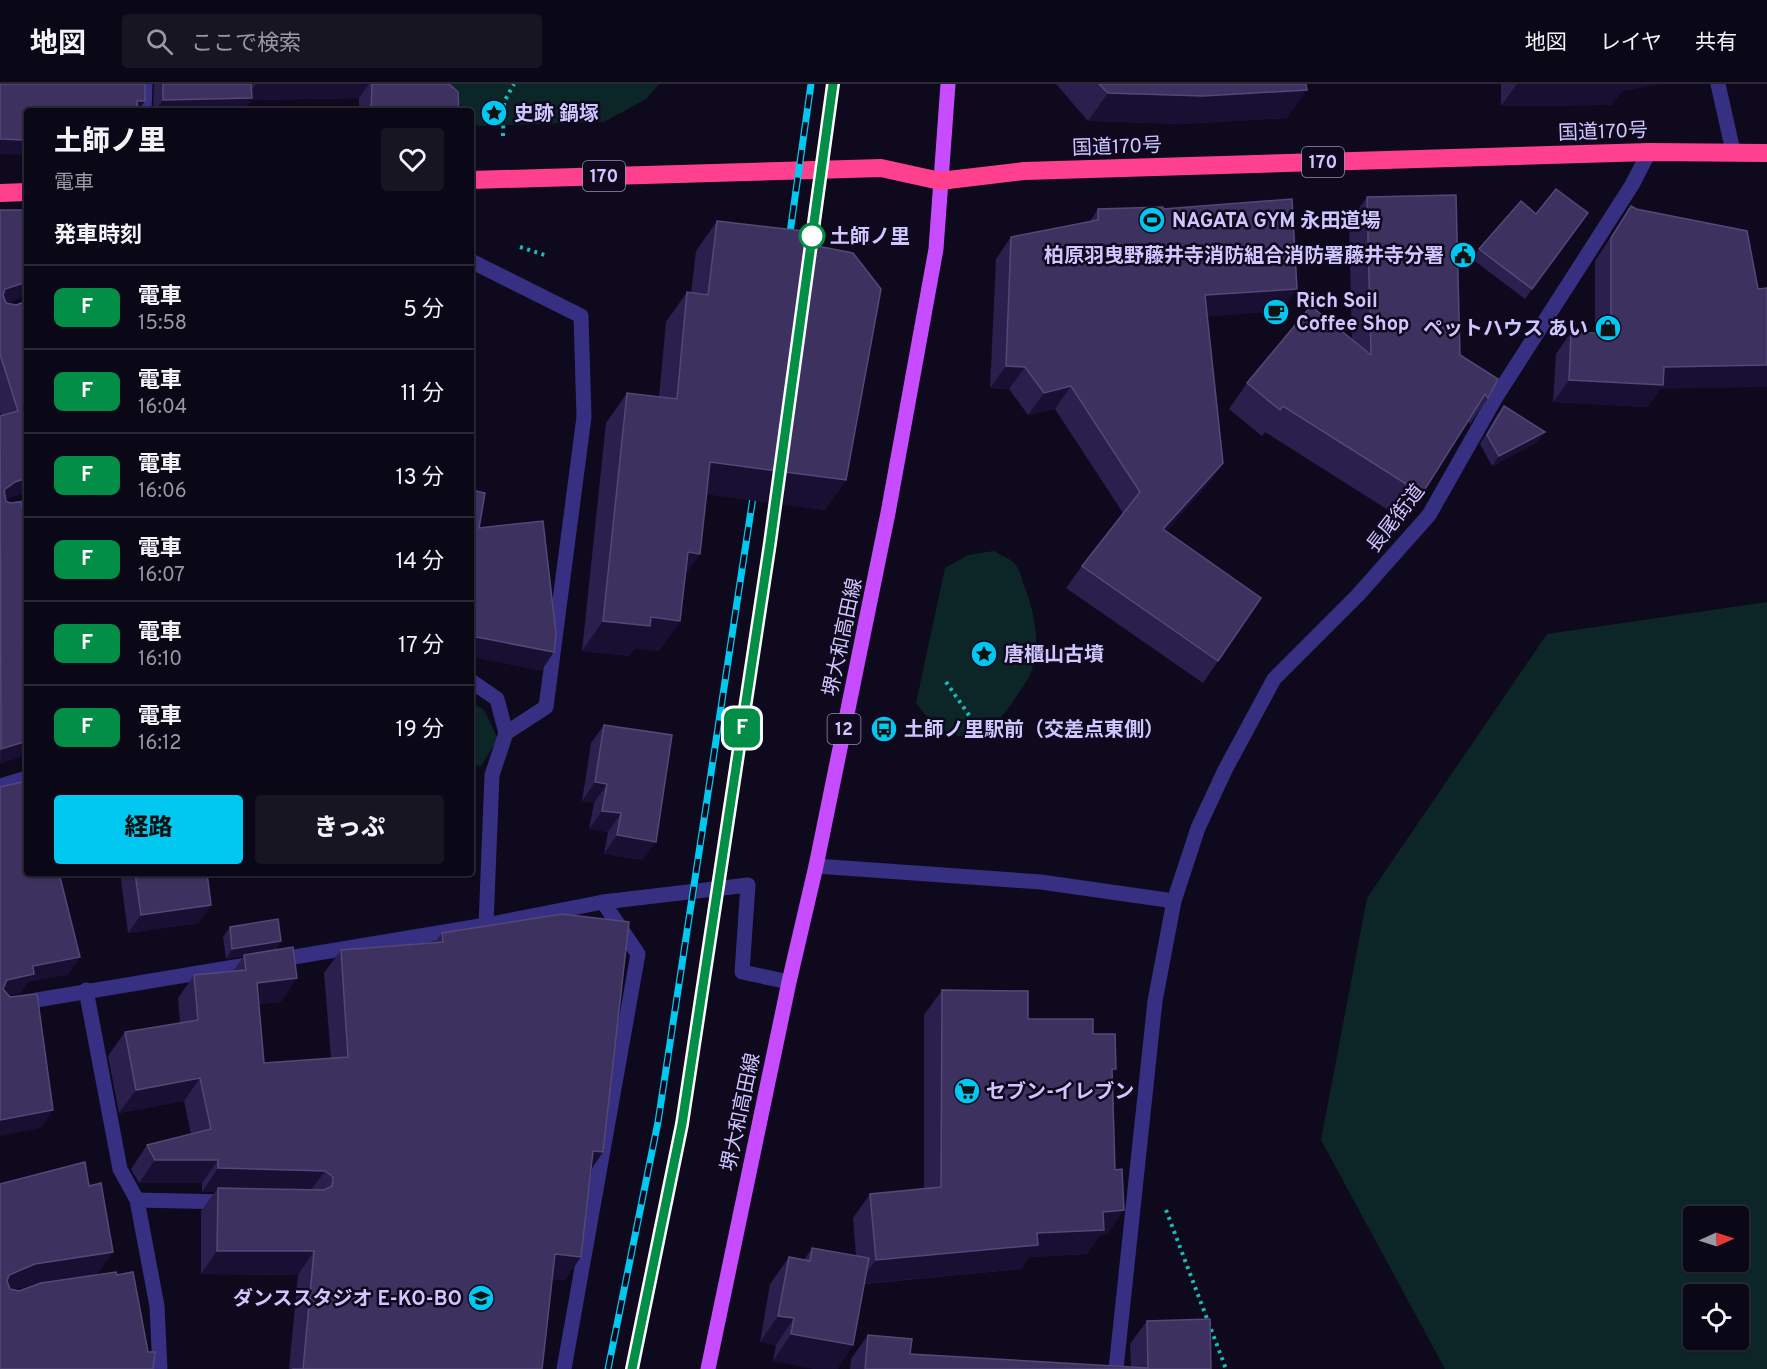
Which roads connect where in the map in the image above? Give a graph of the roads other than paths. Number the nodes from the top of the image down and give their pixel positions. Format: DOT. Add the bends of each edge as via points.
graph roads {
  1 [pos="145,84"];
  2 [pos="948,84"];
  3 [pos="1718,84"];
  4 [pos="144,108"];
  5 [pos="1733,151"];
  6 [pos="1649,152"];
  7 [pos="1767,153"];
  8 [pos="474,180"];
  9 [pos="940,181"];
  10 [pos="24,192"];
  11 [pos="0,193"];
  12 [pos="474,262"];
  13 [pos="24,508"];
  14 [pos="0,512"];
  15 [pos="474,683"];
  16 [pos="506,733"];
  17 [pos="24,779"];
  18 [pos="0,786"];
  19 [pos="816,866"];
  20 [pos="1174,901"];
  21 [pos="603,902"];
  22 [pos="486,925"];
  23 [pos="789,982"];
  24 [pos="86,990"];
  25 [pos="0,1006"];
  26 [pos="137,1200"];
  27 [pos="240,1202"];
  28 [pos="160,1369"];
  29 [pos="564,1369"];
  30 [pos="708,1369"];
  31 [pos="1116,1369"];
  1 -- 4 [label="street"];
  2 -- 9 [label="main road, 堺大和高田線 / 12"];
  3 -- 5 [label="street"];
  5 -- 6 [label="highway, 国道170号 / 170"];
  5 -- 7 [label="highway, 国道170号 / 170"];
  6 -- 9 [label="highway, 国道170号 / 170" via="1024,171"];
  6 -- 20 [label="street, 長尾街道" via="1496,397 1429,515 1358,596 1274,679 1198,828"];
  8 -- 9 [label="highway, 国道170号 / 170" via="882,168"];
  9 -- 19 [label="main road, 堺大和高田線 / 12" via="936,249 890,502"];
  10 -- 11 [label="highway"];
  12 -- 16 [label="street" via="581,316 584,417 546,707"];
  13 -- 14 [label="street"];
  15 -- 16 [label="street" via="497,699"];
  16 -- 22 [label="street" via="492,775"];
  17 -- 18 [label="street"];
  19 -- 20 [label="street" via="1041,882"];
  19 -- 23 [label="main road, 堺大和高田線 / 12"];
  20 -- 31 [label="street, 長尾街道" via="1155,1001"];
  21 -- 22 [label="street"];
  21 -- 23 [label="street" via="748,885 742,972"];
  21 -- 29 [label="street" via="638,954"];
  22 -- 24 [label="street"];
  23 -- 30 [label="main road, 堺大和高田線 / 12"];
  24 -- 25 [label="street"];
  24 -- 26 [label="street" via="120,1169"];
  26 -- 27 [label="street"];
  26 -- 28 [label="street" via="146,1278 157,1306"];
}
